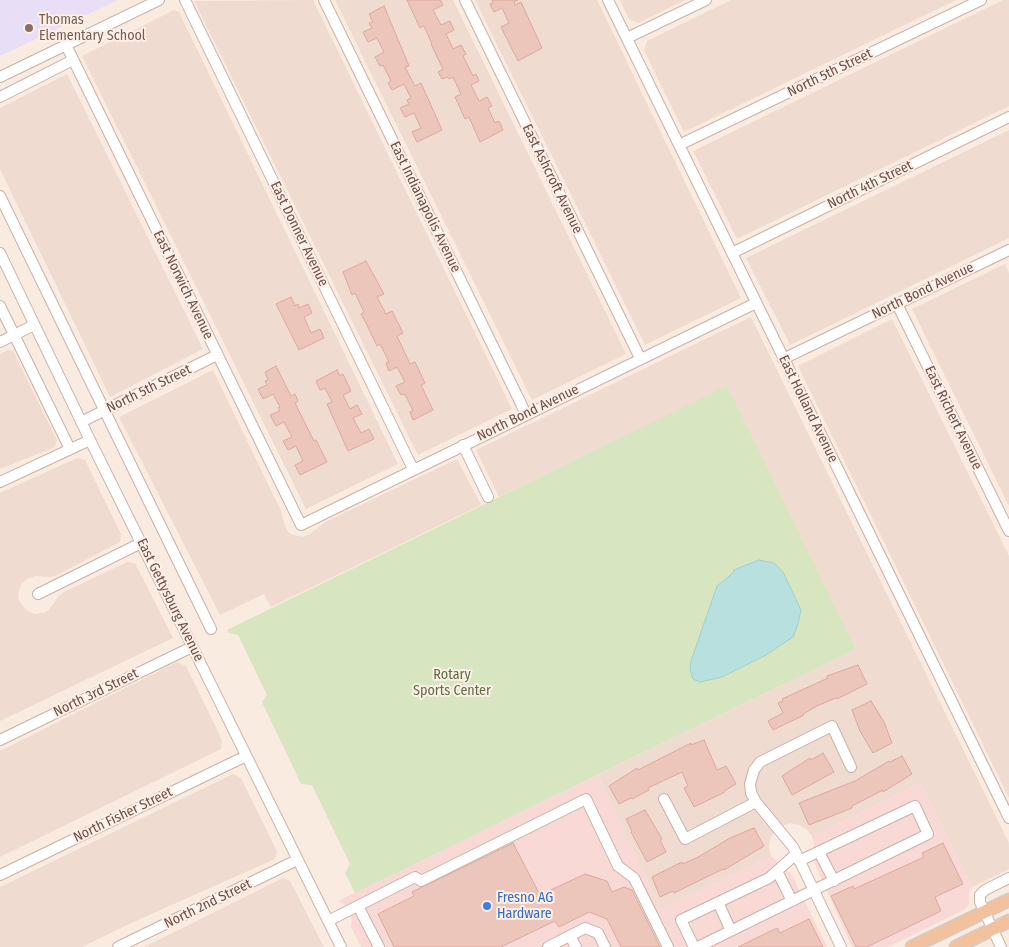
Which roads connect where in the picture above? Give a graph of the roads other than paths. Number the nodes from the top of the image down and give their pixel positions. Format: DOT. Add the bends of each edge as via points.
graph roads {
  1 [pos="160,0"];
  2 [pos="185,0"];
  3 [pos="324,0"];
  4 [pos="465,0"];
  5 [pos="608,0"];
  6 [pos="706,0"];
  7 [pos="981,0"];
  8 [pos="627,38"];
  9 [pos="66,45"];
  10 [pos="73,60"];
  11 [pos="0,77"];
  12 [pos="0,97"];
  13 [pos="1009,117"];
  14 [pos="679,145"];
  15 [pos="0,196"];
  16 [pos="1009,250"];
  17 [pos="0,253"];
  18 [pos="732,253"];
  19 [pos="756,303"];
  20 [pos="897,304"];
  21 [pos="0,306"];
  22 [pos="34,326"];
  23 [pos="14,335"];
  24 [pos="0,342"];
  25 [pos="217,355"];
  26 [pos="640,358"];
  27 [pos="784,359"];
  28 [pos="104,411"];
  29 [pos="526,414"];
  30 [pos="81,422"];
  31 [pos="90,440"];
  32 [pos="463,445"];
  33 [pos="70,449"];
  34 [pos="413,469"];
  35 [pos="0,482"];
  36 [pos="488,497"];
  37 [pos="300,525"];
  38 [pos="1009,532"];
  39 [pos="141,543"];
  40 [pos="38,594"];
  41 [pos="211,629"];
  42 [pos="192,646"];
  43 [pos="0,740"];
  44 [pos="246,756"];
  45 [pos="851,767"];
  46 [pos="664,799"];
  47 [pos="756,802"];
  48 [pos="1009,818"];
  49 [pos="819,852"];
  50 [pos="796,854"];
  51 [pos="297,860"];
  52 [pos="777,871"];
  53 [pos="0,875"];
  54 [pos="1009,878"];
  55 [pos="834,881"];
  56 [pos="814,890"];
  57 [pos="1009,900"];
  58 [pos="792,901"];
  59 [pos="718,902"];
  60 [pos="358,906"];
  61 [pos="984,912"];
  62 [pos="328,921"];
  63 [pos="1009,921"];
  64 [pos="993,929"];
  65 [pos="732,931"];
  66 [pos="570,936"];
  67 [pos="1009,943"];
  68 [pos="551,946"];
  69 [pos="118,947"];
  70 [pos="341,947"];
  71 [pos="379,947"];
  72 [pos="576,947"];
  73 [pos="605,947"];
  74 [pos="668,947"];
  75 [pos="694,947"];
  76 [pos="698,947"];
  77 [pos="841,947"];
  78 [pos="912,947"];
  79 [pos="956,947"];
  80 [pos="1001,947"];
  1 -- 9 [label="street"];
  2 -- 34 [label="street, East Donner Avenue"];
  3 -- 29 [label="street, East Indianapolis Avenue"];
  4 -- 26 [label="street, East Ashcroft Avenue"];
  5 -- 8 [label="street, East Holland Avenue"];
  6 -- 8 [label="street"];
  7 -- 14 [label="street, North 5th Street"];
  8 -- 14 [label="street, East Holland Avenue"];
  9 -- 10 [label="street, East Norwich Avenue"];
  9 -- 11 [label="street"];
  10 -- 12 [label="street"];
  10 -- 25 [label="street, East Norwich Avenue"];
  13 -- 18 [label="street, North 4th Street"];
  14 -- 18 [label="street, East Holland Avenue"];
  15 -- 28 [label="street, East Gettysburg Avenue"];
  16 -- 20 [label="street, North Bond Avenue"];
  17 -- 22 [label="street, East Gettysburg Avenue"];
  18 -- 19 [label="street, East Holland Avenue"];
  19 -- 26 [label="street, North Bond Avenue"];
  19 -- 27 [label="street, East Holland Avenue"];
  20 -- 27 [label="street, North Bond Avenue"];
  20 -- 38 [label="street, East Richert Avenue"];
  21 -- 23 [label="street"];
  22 -- 23 [label="street"];
  22 -- 30 [label="street, East Gettysburg Avenue"];
  23 -- 24 [label="street"];
  23 -- 33 [label="street"];
  25 -- 28 [label="street, North 5th Street"];
  25 -- 37 [label="street, East Norwich Avenue"];
  26 -- 29 [label="street, North Bond Avenue"];
  27 -- 48 [label="street, East Holland Avenue"];
  28 -- 30 [label="street, North 5th Street"];
  28 -- 41 [label="street, East Gettysburg Avenue"];
  29 -- 32 [label="street, North Bond Avenue"];
  30 -- 31 [label="street, East Gettysburg Avenue"];
  31 -- 33 [label="street"];
  31 -- 39 [label="street, East Gettysburg Avenue"];
  32 -- 34 [label="street, North Bond Avenue"];
  32 -- 36 [label="street"];
  33 -- 35 [label="street"];
  34 -- 37 [label="street, North Bond Avenue"];
  39 -- 40 [label="street"];
  39 -- 42 [label="street, East Gettysburg Avenue"];
  42 -- 43 [label="street, North 3rd Street"];
  42 -- 44 [label="street, East Gettysburg Avenue"];
  44 -- 51 [label="street, East Gettysburg Avenue"];
  44 -- 53 [label="street, North Fisher Street"];
  45 -- 47 [label="street" via="832,726 760,762 750,784"];
  46 -- 47 [label="street" via="685,840"];
  47 -- 50 [label="street"];
  49 -- 50 [label="street"];
  49 -- 55 [label="street"];
  49 -- 55 [label="street" via="915,806 928,834"];
  50 -- 52 [label="street"];
  50 -- 56 [label="street"];
  51 -- 62 [label="street, East Gettysburg Avenue"];
  51 -- 69 [label="street, North 2nd Street"];
  52 -- 58 [label="street"];
  52 -- 59 [label="street"];
  54 -- 61 [label="street" via="980,895"];
  55 -- 56 [label="street"];
  56 -- 58 [label="street"];
  56 -- 77 [label="street"];
  57 -- 61 [label="main road"];
  58 -- 65 [label="street"];
  59 -- 65 [label="street"];
  59 -- 75 [label="street" via="681,920"];
  60 -- 62 [label="street"];
  60 -- 71 [label="street"];
  60 -- 74 [label="street" via="415,877 421,881 586,798 618,866 634,878"];
  61 -- 64 [label="street"];
  61 -- 78 [label="main road"];
  62 -- 70 [label="street, East Gettysburg Avenue"];
  63 -- 64 [label="main road"];
  64 -- 79 [label="main road"];
  64 -- 80 [label="street"];
  65 -- 76 [label="street"];
  66 -- 68 [label="street"];
  66 -- 72 [label="street"];
  66 -- 73 [label="street" via="585,928 598,933"];
  67 -- 80 [label="street"];
}
